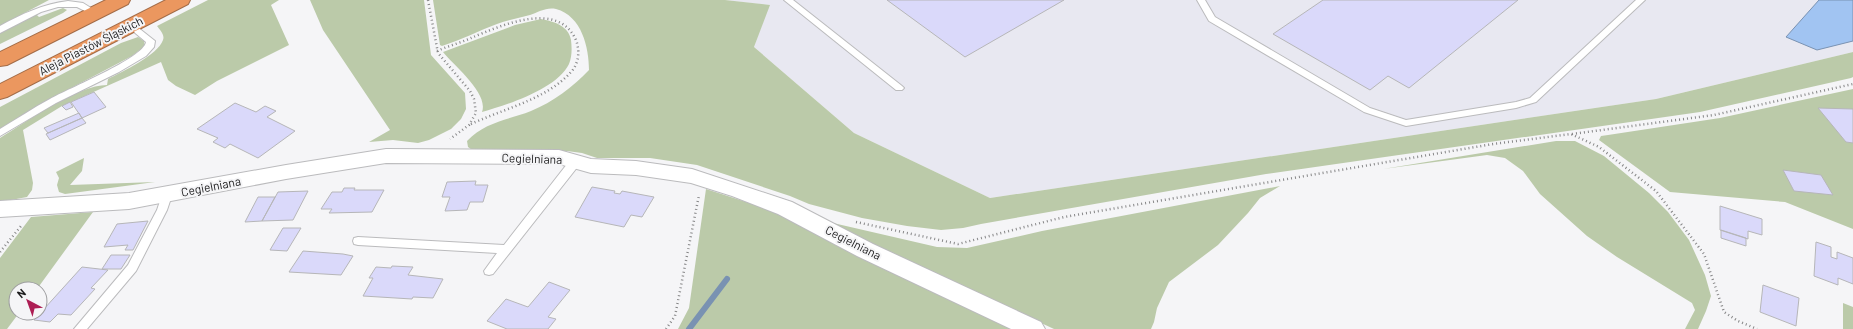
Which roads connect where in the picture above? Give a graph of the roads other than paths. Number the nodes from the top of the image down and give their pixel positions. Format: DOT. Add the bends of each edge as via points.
graph roads {
  1 [pos="121,0"];
  2 [pos="181,0"];
  3 [pos="788,0"];
  4 [pos="1201,0"];
  5 [pos="1641,0"];
  6 [pos="95,13"];
  7 [pos="131,25"];
  8 [pos="0,30"];
  9 [pos="0,60"];
  10 [pos="899,88"];
  11 [pos="0,92"];
  12 [pos="0,133"];
  13 [pos="575,162"];
  14 [pos="167,195"];
  15 [pos="0,209"];
  16 [pos="358,241"];
  17 [pos="507,249"];
  18 [pos="489,271"];
  19 [pos="80,329"];
  20 [pos="1033,329"];
  1 -- 6 [label="highway"];
  2 -- 7 [label="highway, Aleja Piastów Śląskich"];
  3 -- 10 [label="lane"];
  4 -- 5 [label="lane" via="1212,19 1367,110 1406,123 1516,106 1533,100"];
  6 -- 8 [label="lane" via="80,4 59,2 31,13"];
  6 -- 9 [label="highway"];
  7 -- 11 [label="highway, Aleja Piastów Śląskich"];
  7 -- 12 [label="lane" via="151,41 150,47 143,54 53,101"];
  13 -- 14 [label="street, Cegielniana" via="559,158 386,156"];
  13 -- 17 [label="lane"];
  13 -- 20 [label="street, Cegielniana" via="591,166 636,168 702,179 785,208 865,250"];
  14 -- 15 [label="street, Cegielniana" via="129,201"];
  14 -- 19 [label="lane" via="132,268"];
  16 -- 17 [label="lane"];
  17 -- 18 [label="lane"];
}
